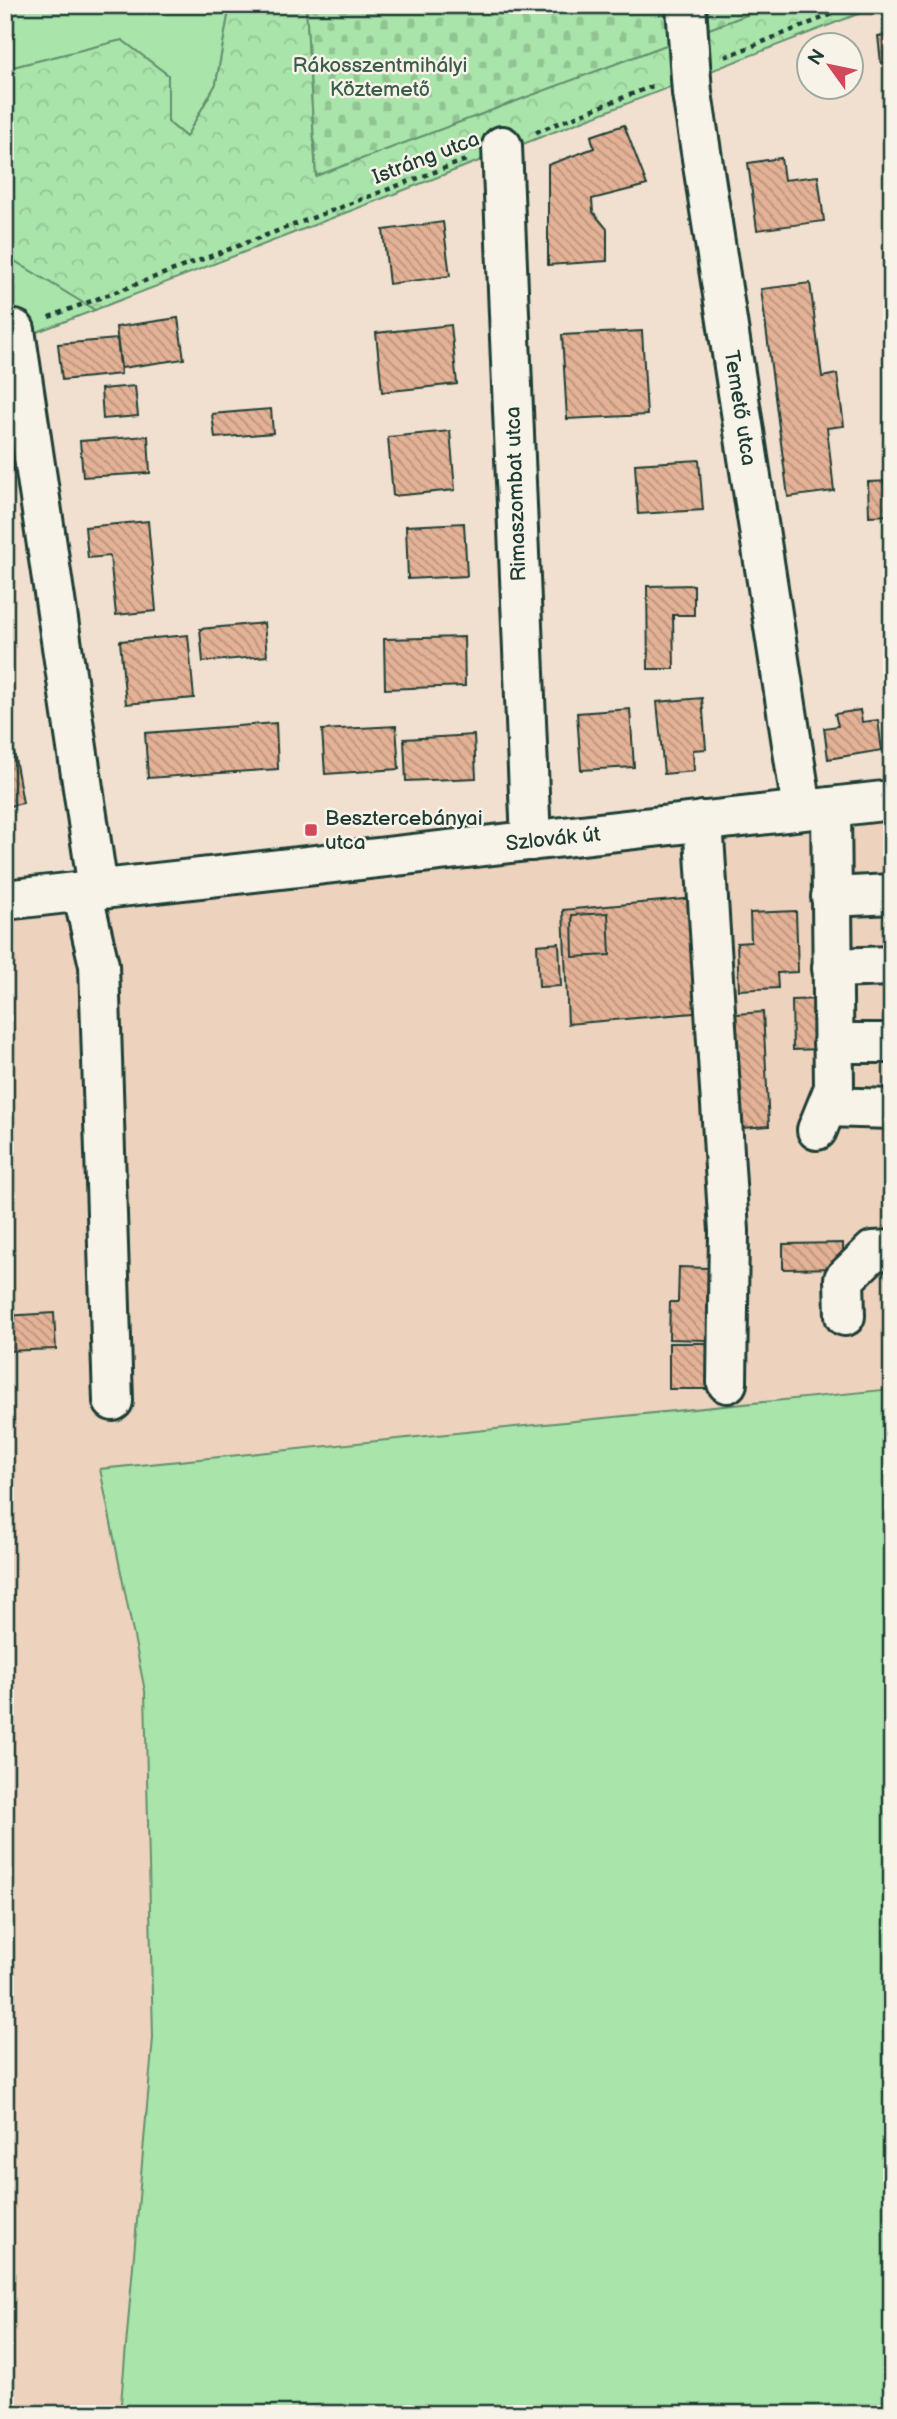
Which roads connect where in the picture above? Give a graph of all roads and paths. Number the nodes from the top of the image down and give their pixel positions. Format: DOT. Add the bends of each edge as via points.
graph roads {
  1 [pos="686,5"];
  2 [pos="855,5"];
  3 [pos="690,71"];
  4 [pos="502,146"];
  5 [pos="15,330"];
  6 [pos="892,800"];
  7 [pos="816,808"];
  8 [pos="703,821"];
  9 [pos="531,841"];
  10 [pos="90,890"];
  11 [pos="892,894"];
  12 [pos="831,897"];
  13 [pos="5,900"];
  14 [pos="892,966"];
  15 [pos="832,968"];
  16 [pos="833,1043"];
  17 [pos="892,1043"];
  18 [pos="892,1109"];
  19 [pos="892,1250"];
  20 [pos="845,1316"];
  21 [pos="727,1383"];
  22 [pos="113,1401"];
  1 -- 3 [label="street, Temető utca"];
  2 -- 3 [label="path, Istráng utca"];
  3 -- 4 [label="path, Istráng utca"];
  3 -- 7 [label="street, Temető utca"];
  4 -- 5 [label="path, Istráng utca"];
  4 -- 9 [label="street, Rimaszombat utca"];
  5 -- 10 [label="street"];
  6 -- 7 [label="street, Szlovák út"];
  7 -- 8 [label="street, Szlovák út"];
  7 -- 12 [label="street, Temető utca"];
  8 -- 9 [label="street, Szlovák út"];
  8 -- 21 [label="street" via="729,1231"];
  9 -- 10 [label="street, Szlovák út"];
  10 -- 13 [label="street, Szlovák út"];
  10 -- 22 [label="street" via="99,965"];
  11 -- 12 [label="street"];
  12 -- 15 [label="street, Temető utca"];
  14 -- 15 [label="street"];
  15 -- 16 [label="street, Temető utca"];
  16 -- 17 [label="street"];
  16 -- 18 [label="street, Temető utca" via="834,1088 822,1119"];
  19 -- 20 [label="street" via="873,1251 844,1279"];
}
